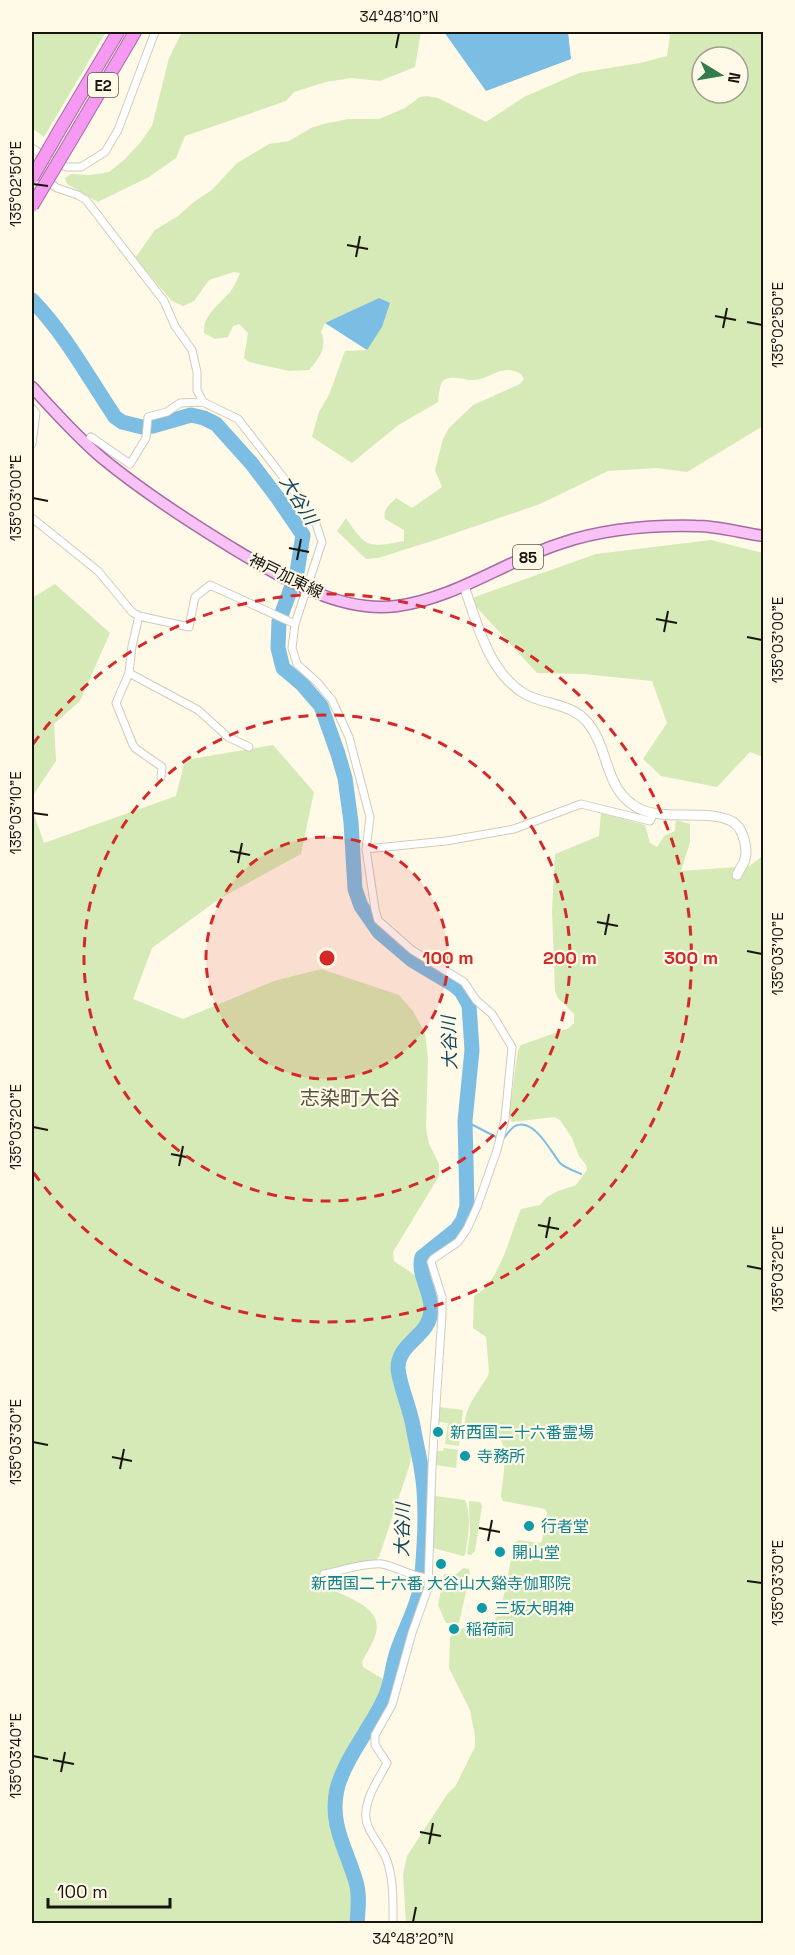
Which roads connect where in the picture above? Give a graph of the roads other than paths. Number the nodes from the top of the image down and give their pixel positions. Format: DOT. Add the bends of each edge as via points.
graph roads {
  1 [pos="118,32"];
  2 [pos="135,32"];
  3 [pos="155,32"];
  4 [pos="32,148"];
  5 [pos="32,170"];
  6 [pos="32,178"];
  7 [pos="32,206"];
  8 [pos="32,387"];
  9 [pos="203,402"];
  10 [pos="32,408"];
  11 [pos="86,442"];
  12 [pos="32,444"];
  13 [pos="32,518"];
  14 [pos="764,536"];
  15 [pos="464,586"];
  16 [pos="303,587"];
  17 [pos="139,616"];
  18 [pos="292,623"];
  19 [pos="129,673"];
  20 [pos="249,747"];
  21 [pos="160,777"];
  22 [pos="654,813"];
  23 [pos="366,849"];
  24 [pos="737,875"];
  25 [pos="324,1574"];
  26 [pos="428,1578"];
  27 [pos="393,1923"];
  1 -- 6 [label="highway, E2, bridge"];
  2 -- 7 [label="highway, E2, bridge"];
  3 -- 4 [label="street" via="118,130 105,152 81,166 67,167"];
  5 -- 9 [label="street" via="57,188 86,200 164,301 192,350 197,390"];
  8 -- 11 [label="main road, 神戸加東線 / 85"];
  9 -- 11 [label="street" via="180,403 167,412 148,417 146,438 130,464 91,437"];
  9 -- 16 [label="street" via="238,419 316,524 322,542"];
  10 -- 12 [label="street" via="36,413"];
  11 -- 16 [label="main road, 神戸加東線 / 85" via="179,516"];
  13 -- 17 [label="street" via="98,571"];
  14 -- 15 [label="main road, 神戸加東線 / 85" via="698,526 626,528 561,543"];
  15 -- 16 [label="main road, 神戸加東線 / 85" via="395,607 337,600"];
  15 -- 22 [label="street" via="484,641 506,678 526,694 572,710 588,723 617,790 641,810"];
  16 -- 18 [label="street"];
  17 -- 18 [label="street" via="189,627 195,597 210,585"];
  17 -- 19 [label="street"];
  18 -- 23 [label="street" via="292,648 297,664 332,700 349,737 370,817"];
  19 -- 20 [label="street" via="198,710 228,737"];
  19 -- 21 [label="street" via="116,703 133,745 162,767"];
  22 -- 23 [label="street" via="650,821 581,804 514,830 446,842"];
  22 -- 24 [label="street" via="720,817 734,822 745,840 746,859"];
  23 -- 26 [label="street" via="378,920 412,950 464,982 492,1014 512,1047 513,1056 497,1150 477,1207 458,1242 431,1262 442,1297 442,1315"];
  25 -- 26 [label="street" via="377,1564"];
  26 -- 27 [label="street" via="426,1597 392,1705 375,1735 375,1745 387,1763 371,1790 366,1810 368,1824 391,1875"];
}
